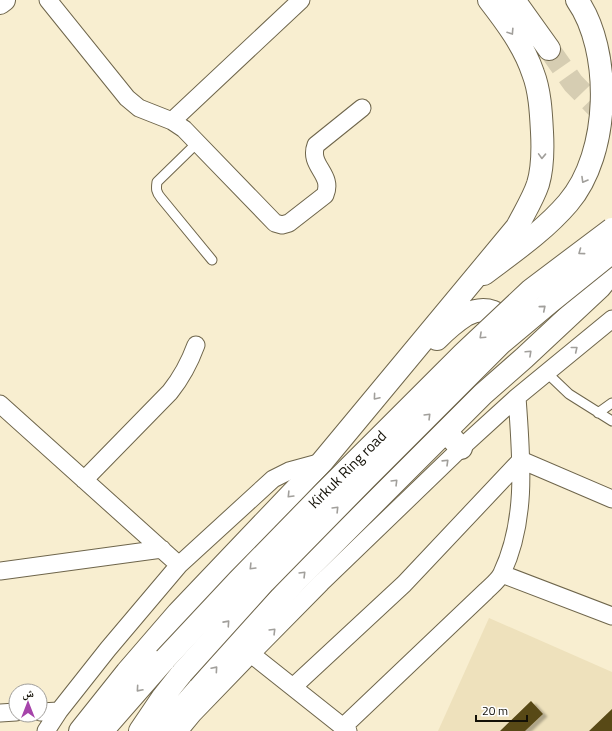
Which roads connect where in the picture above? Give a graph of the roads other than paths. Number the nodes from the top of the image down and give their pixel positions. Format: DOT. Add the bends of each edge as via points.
graph roads {
  1 [pos="4,0"];
  2 [pos="48,0"];
  3 [pos="301,0"];
  4 [pos="489,0"];
  5 [pos="514,0"];
  6 [pos="577,0"];
  7 [pos="0,3"];
  8 [pos="549,49"];
  9 [pos="362,108"];
  10 [pos="172,121"];
  11 [pos="197,144"];
  12 [pos="612,229"];
  13 [pos="612,252"];
  14 [pos="212,260"];
  15 [pos="612,272"];
  16 [pos="466,289"];
  17 [pos="612,319"];
  18 [pos="196,345"];
  19 [pos="547,372"];
  20 [pos="390,380"];
  21 [pos="483,394"];
  22 [pos="517,397"];
  23 [pos="612,403"];
  24 [pos="3,410"];
  25 [pos="598,413"];
  26 [pos="612,421"];
  27 [pos="446,432"];
  28 [pos="461,448"];
  29 [pos="521,460"];
  30 [pos="322,462"];
  31 [pos="84,480"];
  32 [pos="612,499"];
  33 [pos="162,549"];
  34 [pos="179,565"];
  35 [pos="0,571"];
  36 [pos="502,574"];
  37 [pos="612,616"];
  38 [pos="251,654"];
  39 [pos="293,687"];
  40 [pos="59,711"];
  41 [pos="48,712"];
  42 [pos="346,729"];
  43 [pos="46,731"];
  44 [pos="80,731"];
  45 [pos="102,731"];
  46 [pos="140,731"];
  47 [pos="162,731"];
  48 [pos="179,731"];
  1 -- 7 [label="main road"];
  2 -- 10 [label="street" via="127,98 139,108"];
  3 -- 10 [label="street"];
  4 -- 16 [label="main road, one-way" via="523,51 533,72 542,123 543,161 538,183 516,227"];
  5 -- 8 [label="main road"];
  6 -- 16 [label="main road, one-way" via="592,18 601,35 609,72 607,115 594,162 568,203 552,220"];
  9 -- 11 [label="street" via="316,145 313,151 314,158 328,182 325,195 289,223 282,225 270,219"];
  10 -- 11 [label="street" via="184,129"];
  11 -- 14 [label="lane" via="158,182 156,188 157,193"];
  12 -- 45 [label="main road, Kirkuk Ring road, one-way, bridge" via="531,290 463,354 238,581"];
  46 -- 13 [label="main road, Kirkuk Ring road, one-way, bridge" via="182,673 264,582 365,479 501,344"];
  21 -- 15 [label="main road, one-way" via="600,287"];
  16 -- 20 [label="main road"];
  19 -- 17 [label="street, one-way"];
  18 -- 31 [label="street" via="183,374 170,392"];
  19 -- 22 [label="street"];
  19 -- 25 [label="lane" via="569,394"];
  20 -- 21 [label="main road" via="468,314 479,311 495,312 502,316 510,329 511,344 504,363"];
  20 -- 30 [label="main road, one-way"];
  21 -- 27 [label="main road"];
  22 -- 28 [label="street"];
  22 -- 29 [label="street"];
  23 -- 25 [label="lane"];
  24 -- 31 [label="street"];
  25 -- 26 [label="lane"];
  27 -- 28 [label="main road"];
  47 -- 27 [label="main road, one-way" via="295,582"];
  38 -- 28 [label="street, one-way"];
  29 -- 32 [label="street"];
  29 -- 36 [label="street" via="519,517"];
  29 -- 39 [label="street" via="404,584"];
  30 -- 34 [label="street" via="289,471 273,480"];
  30 -- 44 [label="main road, one-way" via="178,613"];
  31 -- 33 [label="street"];
  33 -- 34 [label="street"];
  33 -- 35 [label="street"];
  34 -- 40 [label="street"];
  36 -- 37 [label="street"];
  36 -- 42 [label="street"];
  38 -- 39 [label="street"];
  38 -- 48 [label="street" via="192,714"];
  39 -- 42 [label="street"];
  40 -- 41 [label="street"];
  40 -- 43 [label="street"];
}
